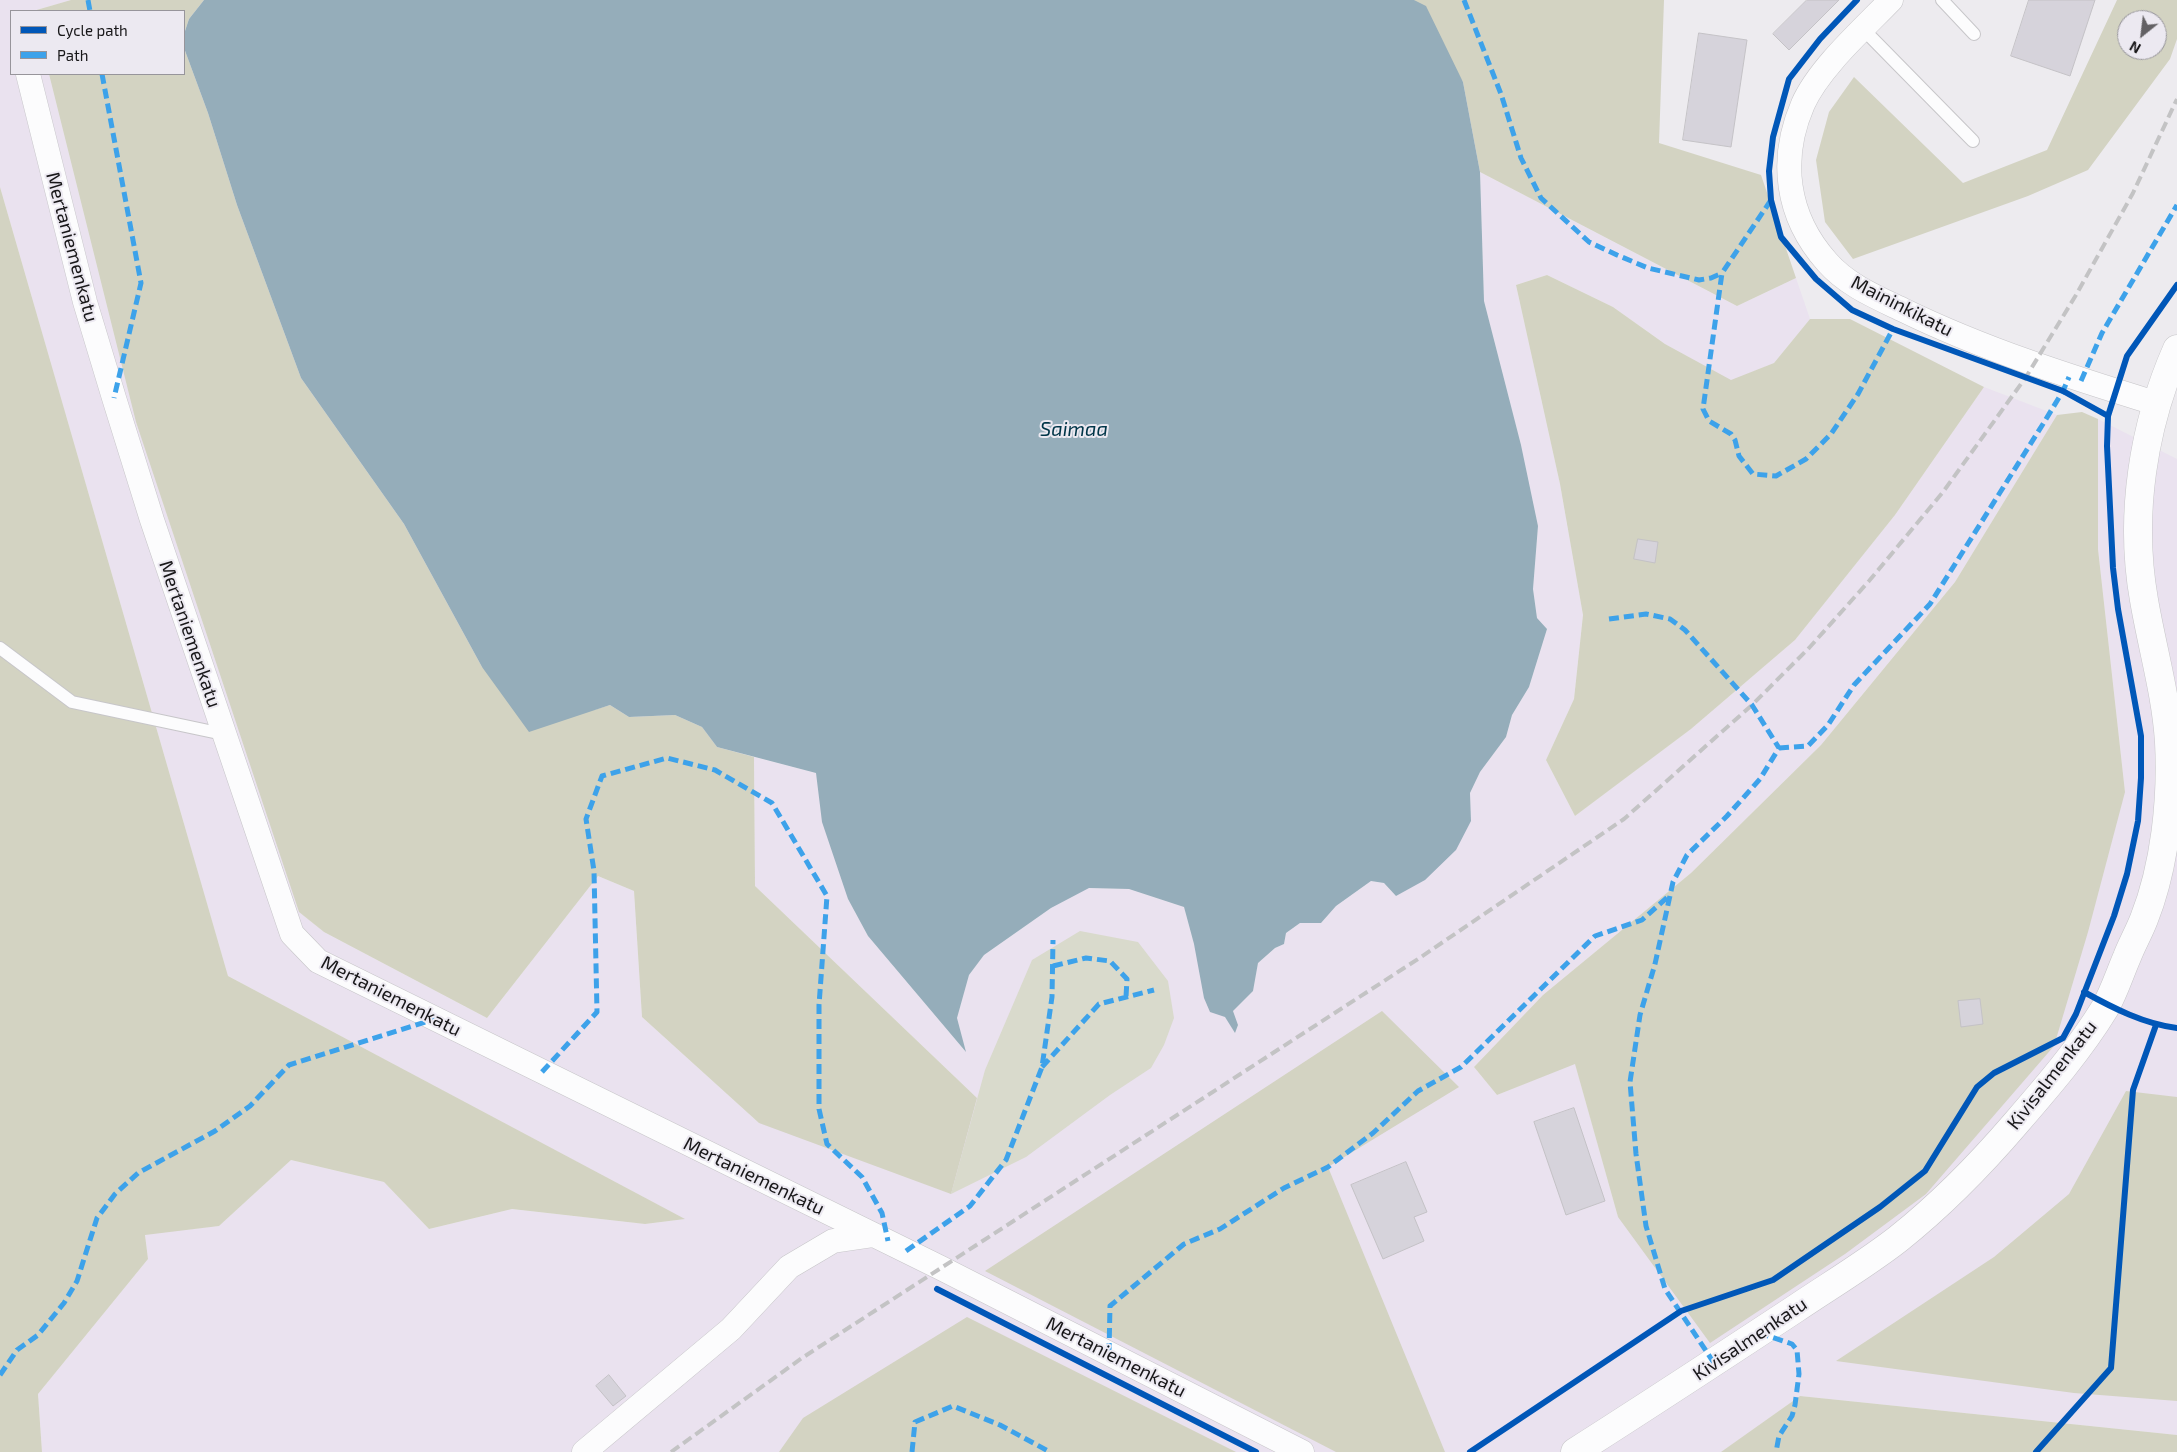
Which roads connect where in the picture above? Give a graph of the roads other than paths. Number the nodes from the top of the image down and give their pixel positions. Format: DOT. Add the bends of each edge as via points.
graph roads {
  1 [pos="1891,0"];
  2 [pos="1942,0"];
  3 [pos="1863,29"];
  4 [pos="1974,34"];
  5 [pos="28,75"];
  6 [pos="1973,141"];
  7 [pos="2177,349"];
  8 [pos="2158,404"];
  9 [pos="0,648"];
  10 [pos="223,734"];
  11 [pos="874,1235"];
  12 [pos="584,1452"];
  13 [pos="1302,1452"];
  14 [pos="1575,1452"];
  1 -- 3 [label="street, Maininkikatu"];
  2 -- 4 [label="lane"];
  3 -- 6 [label="lane"];
  3 -- 8 [label="street, Maininkikatu" via="1821,74 1803,103 1791,142 1787,169 1791,195 1800,220 1827,263 1867,292 1932,324 2069,377"];
  5 -- 10 [label="street, Mertaniemenkatu" via="85,302 152,520"];
  7 -- 8 [label="street, Kivisalmenkatu"];
  8 -- 14 [label="street, Kivisalmenkatu" via="2145,455 2138,506 2138,555 2164,692 2169,744 2169,806 2157,874 2144,918 2106,1005 2073,1055 2042,1093 1937,1207 1879,1252"];
  9 -- 10 [label="lane" via="72,702"];
  10 -- 11 [label="street, Mertaniemenkatu" via="292,934 318,961"];
  11 -- 12 [label="street" via="833,1241 789,1267 731,1329"];
  11 -- 13 [label="street, Mertaniemenkatu"];
}
